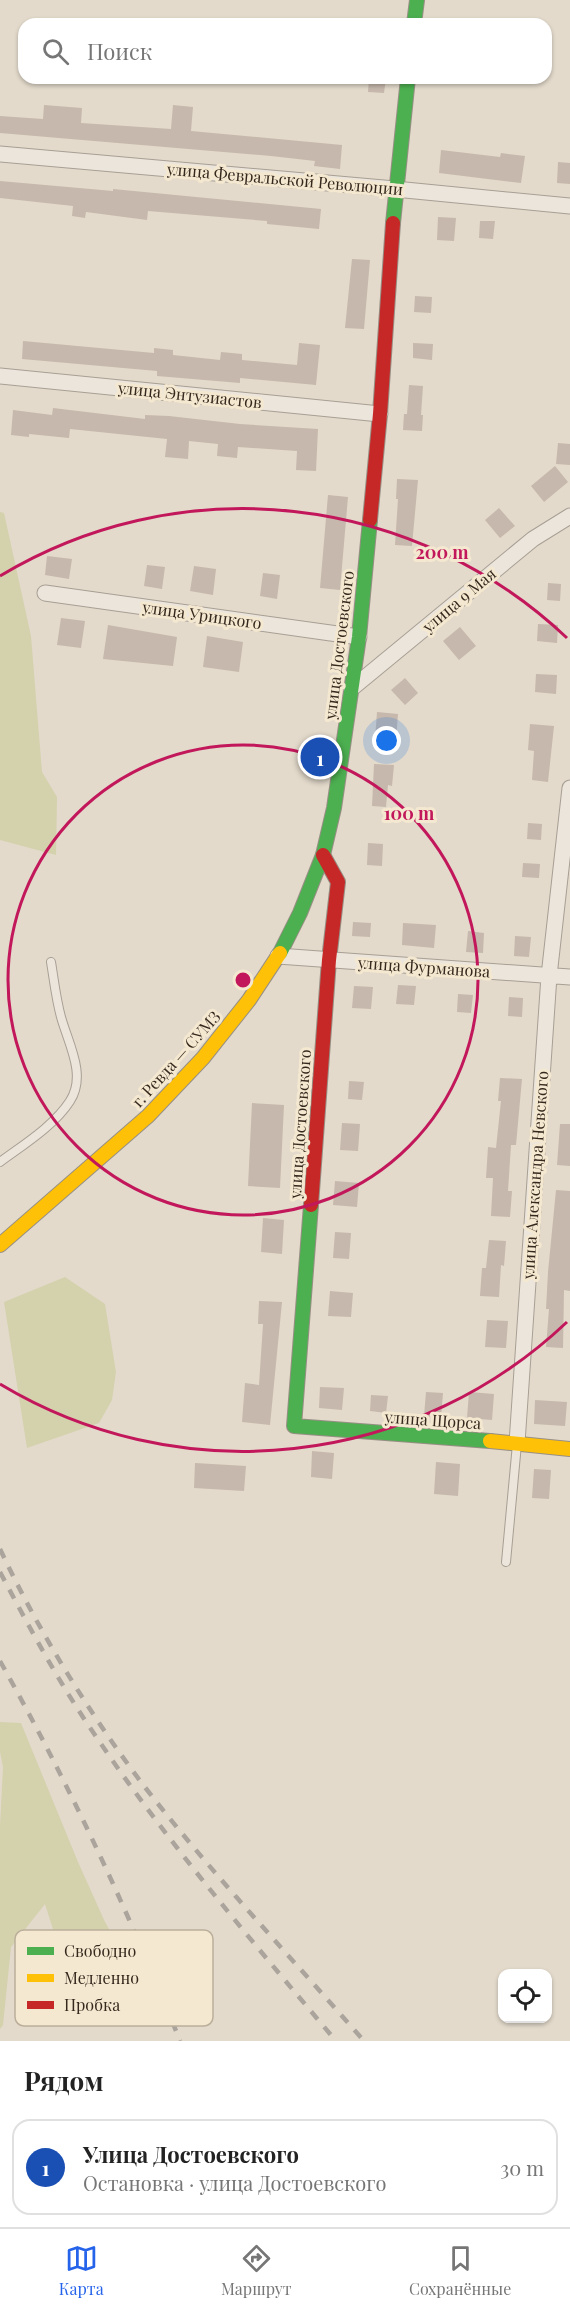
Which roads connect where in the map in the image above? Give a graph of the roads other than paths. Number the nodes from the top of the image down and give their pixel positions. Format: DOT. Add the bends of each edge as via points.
graph roads {
  1 [pos="417,0"];
  2 [pos="415,18"];
  3 [pos="407,84"];
  4 [pos="0,154"];
  5 [pos="395,189"];
  6 [pos="570,206"];
  7 [pos="0,376"];
  8 [pos="380,414"];
  9 [pos="570,516"];
  10 [pos="45,593"];
  11 [pos="359,637"];
  12 [pos="351,689"];
  13 [pos="570,797"];
  14 [pos="323,855"];
  15 [pos="278,956"];
  16 [pos="329,960"];
  17 [pos="51,962"];
  18 [pos="549,976"];
  19 [pos="570,977"];
  20 [pos="0,1162"];
  21 [pos="0,1245"];
  22 [pos="294,1426"];
  23 [pos="517,1443"];
  24 [pos="570,1449"];
  25 [pos="506,1562"];
  1 -- 2 [label="main road"];
  3 -- 5 [label="main road, улица Достоевского"];
  4 -- 5 [label="street, улица Февральской Революции"];
  5 -- 6 [label="street, улица Февральской Революции"];
  5 -- 8 [label="main road, улица Достоевского"];
  7 -- 8 [label="street, улица Энтузиастов"];
  8 -- 11 [label="main road, улица Достоевского"];
  9 -- 12 [label="street, улица 9 Мая" via="533,539"];
  10 -- 11 [label="street, улица Урицкого"];
  11 -- 12 [label="main road, улица Достоевского"];
  12 -- 14 [label="main road, улица Достоевского" via="334,808"];
  13 -- 18 [label="street, улица Александра Невского"];
  14 -- 15 [label="main road, г. Ревда — СУМЗ"];
  14 -- 16 [label="main road, улица Достоевского" via="338,882"];
  15 -- 16 [label="street, улица Фурманова"];
  15 -- 21 [label="main road, г. Ревда — СУМЗ" via="203,1058 148,1116"];
  16 -- 18 [label="street, улица Фурманова"];
  16 -- 22 [label="main road, улица Достоевского"];
  17 -- 20 [label="lane" via="61,1017 74,1054 75,1090 71,1101 50,1123"];
  18 -- 19 [label="street, улица Фурманова"];
  18 -- 23 [label="street, улица Александра Невского"];
  22 -- 23 [label="main road, улица Щорса"];
  23 -- 24 [label="main road, улица Щорса"];
  23 -- 25 [label="lane, улица Александра Невского"];
}
